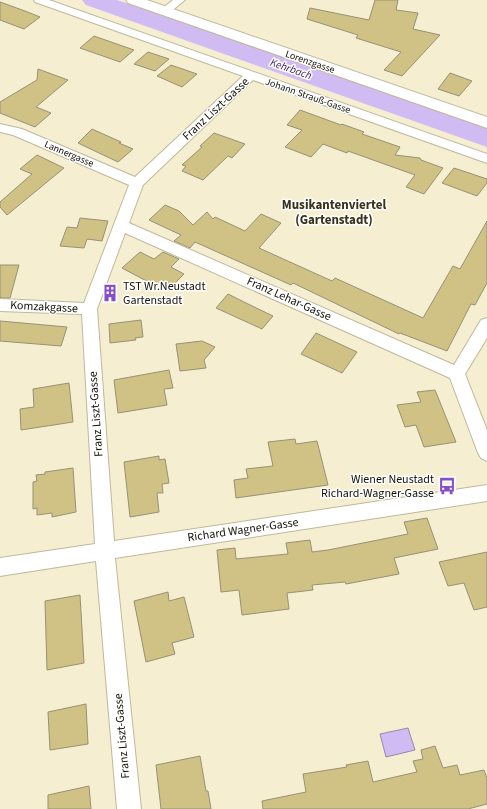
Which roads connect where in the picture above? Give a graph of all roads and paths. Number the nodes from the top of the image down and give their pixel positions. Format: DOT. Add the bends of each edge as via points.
graph roads {
  1 [pos="39,0"];
  2 [pos="133,0"];
  3 [pos="180,0"];
  4 [pos="165,12"];
  5 [pos="251,75"];
  6 [pos="487,122"];
  7 [pos="0,128"];
  8 [pos="487,159"];
  9 [pos="137,183"];
  10 [pos="120,225"];
  11 [pos="0,305"];
  12 [pos="89,309"];
  13 [pos="487,324"];
  14 [pos="458,374"];
  15 [pos="487,453"];
  16 [pos="487,493"];
  17 [pos="105,550"];
  18 [pos="0,567"];
  19 [pos="129,809"];
  1 -- 5 [label="street, Johann Strauß-Gasse"];
  2 -- 4 [label="street, Lorenzgasse"];
  3 -- 4 [label="street"];
  4 -- 6 [label="street, Lorenzgasse"];
  5 -- 8 [label="street, Johann Strauß-Gasse"];
  5 -- 9 [label="street, Franz Liszt-Gasse"];
  7 -- 9 [label="street, Lannergasse" via="17,132"];
  9 -- 10 [label="street, Franz Liszt-Gasse"];
  10 -- 12 [label="street, Franz Liszt-Gasse"];
  10 -- 14 [label="street, Franz Lehar-Gasse"];
  11 -- 12 [label="street, Komzakgasse"];
  12 -- 17 [label="street, Franz Liszt-Gasse"];
  13 -- 14 [label="street"];
  14 -- 15 [label="street"];
  16 -- 17 [label="street, Richard Wagner-Gasse"];
  17 -- 18 [label="street, Richard Wagner-Gasse"];
  17 -- 19 [label="street, Franz Liszt-Gasse"];
}
